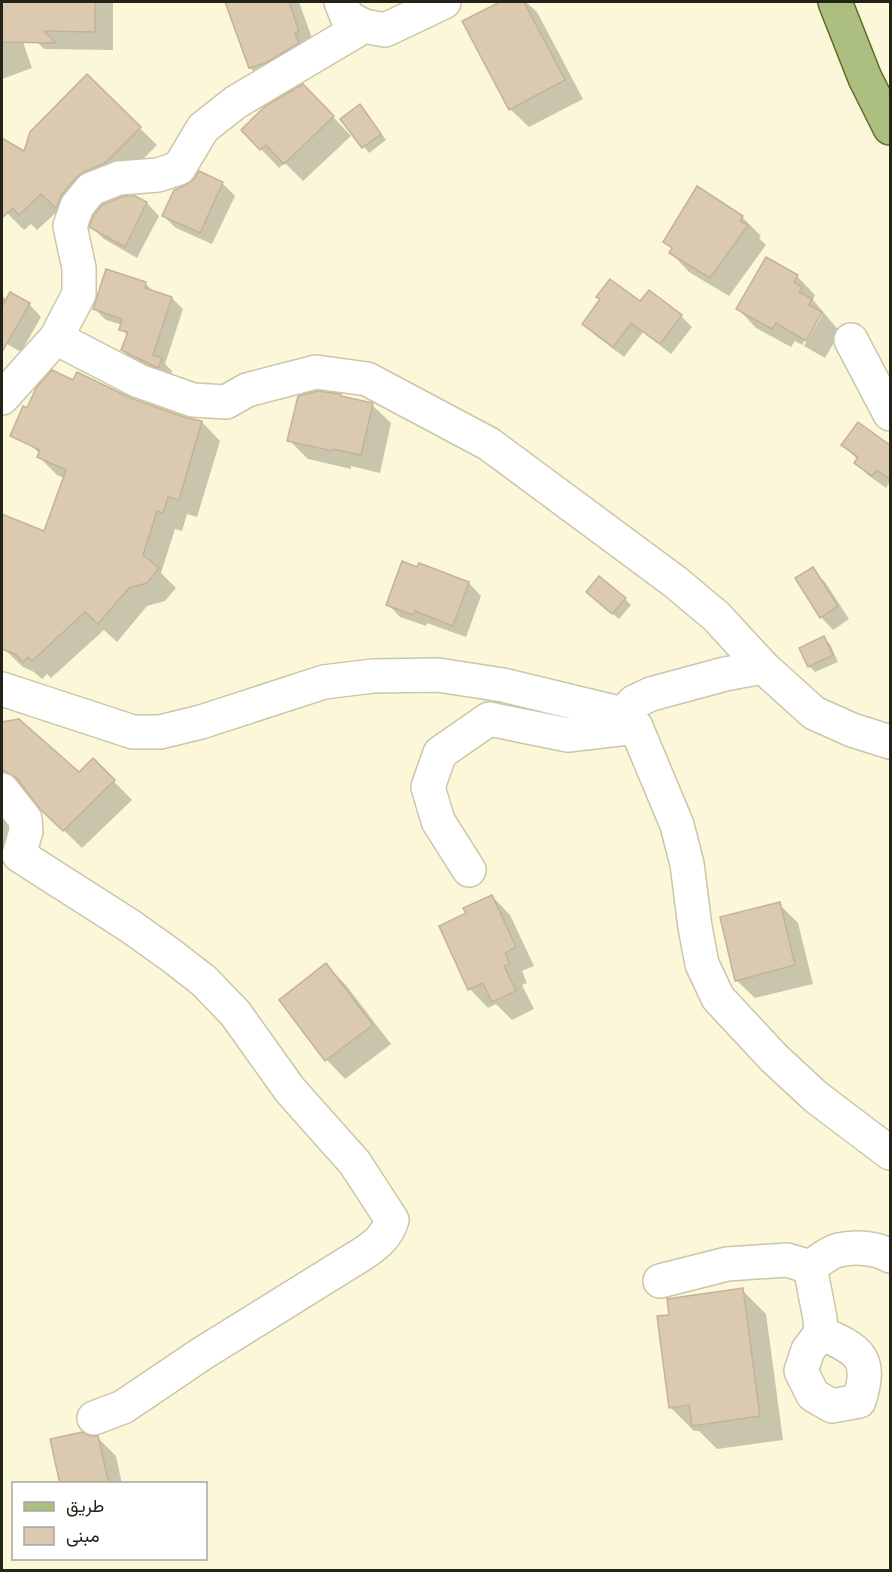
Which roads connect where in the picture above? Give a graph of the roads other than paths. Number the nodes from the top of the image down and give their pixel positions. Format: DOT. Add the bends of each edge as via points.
graph roads {
  1 [pos="341,2"];
  2 [pos="444,2"];
  3 [pos="835,2"];
  4 [pos="364,26"];
  5 [pos="891,128"];
  6 [pos="56,338"];
  7 [pos="851,340"];
  8 [pos="2,398"];
  9 [pos="891,414"];
  10 [pos="763,667"];
  11 [pos="2,689"];
  12 [pos="630,720"];
  13 [pos="891,742"];
  14 [pos="2,790"];
  15 [pos="469,870"];
  16 [pos="891,1153"];
  17 [pos="891,1256"];
  18 [pos="810,1267"];
  19 [pos="660,1281"];
  20 [pos="821,1333"];
  21 [pos="94,1418"];
  1 -- 4 [label="street" via="347,17"];
  2 -- 4 [label="street" via="385,30"];
  3 -- 5 [label="main road" via="865,78"];
  4 -- 6 [label="street" via="236,102 203,128 179,168 158,175 119,178 91,189 77,206 70,226 79,268 79,294"];
  6 -- 8 [label="street"];
  6 -- 10 [label="street" via="139,381 193,400 226,402 247,390 316,372 367,379 489,444 674,581 716,616"];
  7 -- 9 [label="street"];
  10 -- 12 [label="street" via="651,694 634,702"];
  10 -- 13 [label="street" via="814,713"];
  11 -- 12 [label="street" via="133,732 160,732 324,682 373,676 438,675 503,685"];
  12 -- 15 [label="street" via="568,735 489,718 440,753 428,788 438,821"];
  12 -- 16 [label="street" via="677,825 702,964 718,998 816,1097"];
  14 -- 21 [label="street" via="25,819 19,855 130,926 204,981 235,1013 290,1090 355,1163 392,1220 389,1231 364,1253 123,1407"];
  17 -- 18 [label="street" via="856,1248 837,1250"];
  18 -- 19 [label="street" via="787,1260 727,1264"];
  18 -- 20 [label="street"];
}
